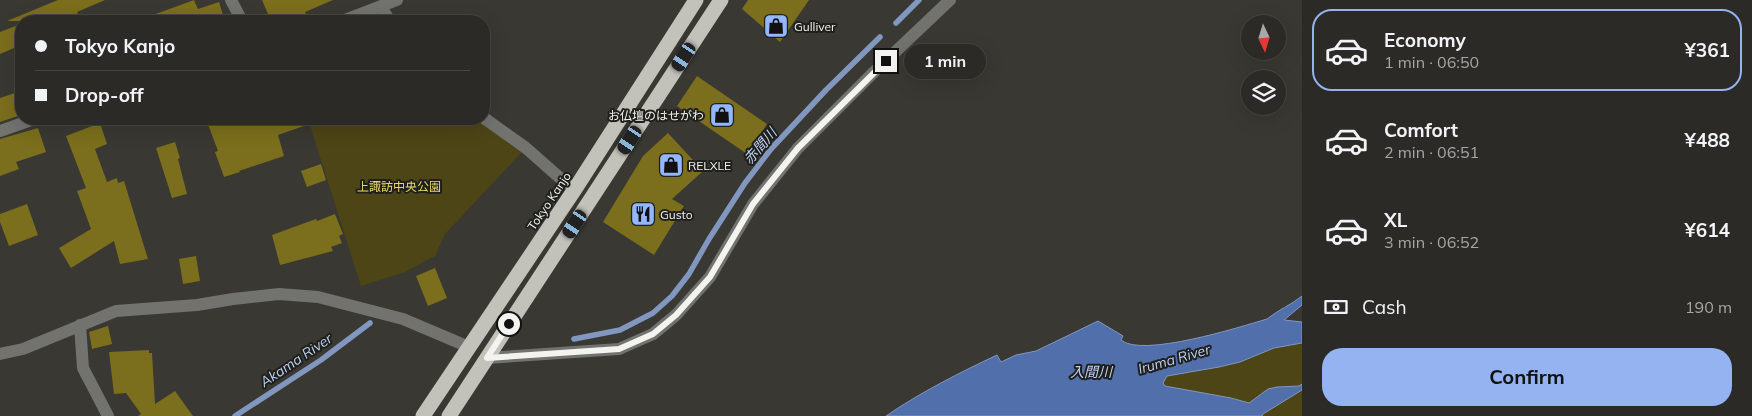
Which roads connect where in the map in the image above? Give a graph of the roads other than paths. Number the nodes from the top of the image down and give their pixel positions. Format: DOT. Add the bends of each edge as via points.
graph roads {
  1 [pos="232,0"];
  2 [pos="397,0"];
  3 [pos="696,0"];
  4 [pos="721,0"];
  5 [pos="950,0"];
  6 [pos="381,7"];
  7 [pos="239,15"];
  8 [pos="359,15"];
  9 [pos="386,15"];
  10 [pos="490,122"];
  11 [pos="17,125"];
  12 [pos="0,131"];
  13 [pos="575,189"];
  14 [pos="80,325"];
  15 [pos="469,347"];
  16 [pos="0,354"];
  17 [pos="487,358"];
  18 [pos="108,416"];
  19 [pos="423,416"];
  20 [pos="449,416"];
  1 -- 7 [label="street"];
  2 -- 6 [label="street"];
  3 -- 13 [label="highway, Tokyo Kanjo"];
  4 -- 17 [label="highway"];
  5 -- 17 [label="street" via="798,148 753,204 710,277 676,315 653,334 619,349"];
  6 -- 8 [label="street"];
  6 -- 9 [label="street"];
  10 -- 13 [label="street"];
  11 -- 12 [label="street"];
  13 -- 15 [label="highway, Tokyo Kanjo"];
  14 -- 15 [label="street" via="116,311 279,294 318,297 403,319"];
  14 -- 16 [label="street" via="23,349"];
  14 -- 18 [label="street" via="83,368"];
  15 -- 19 [label="highway, Tokyo Kanjo"];
  17 -- 20 [label="highway"];
}
